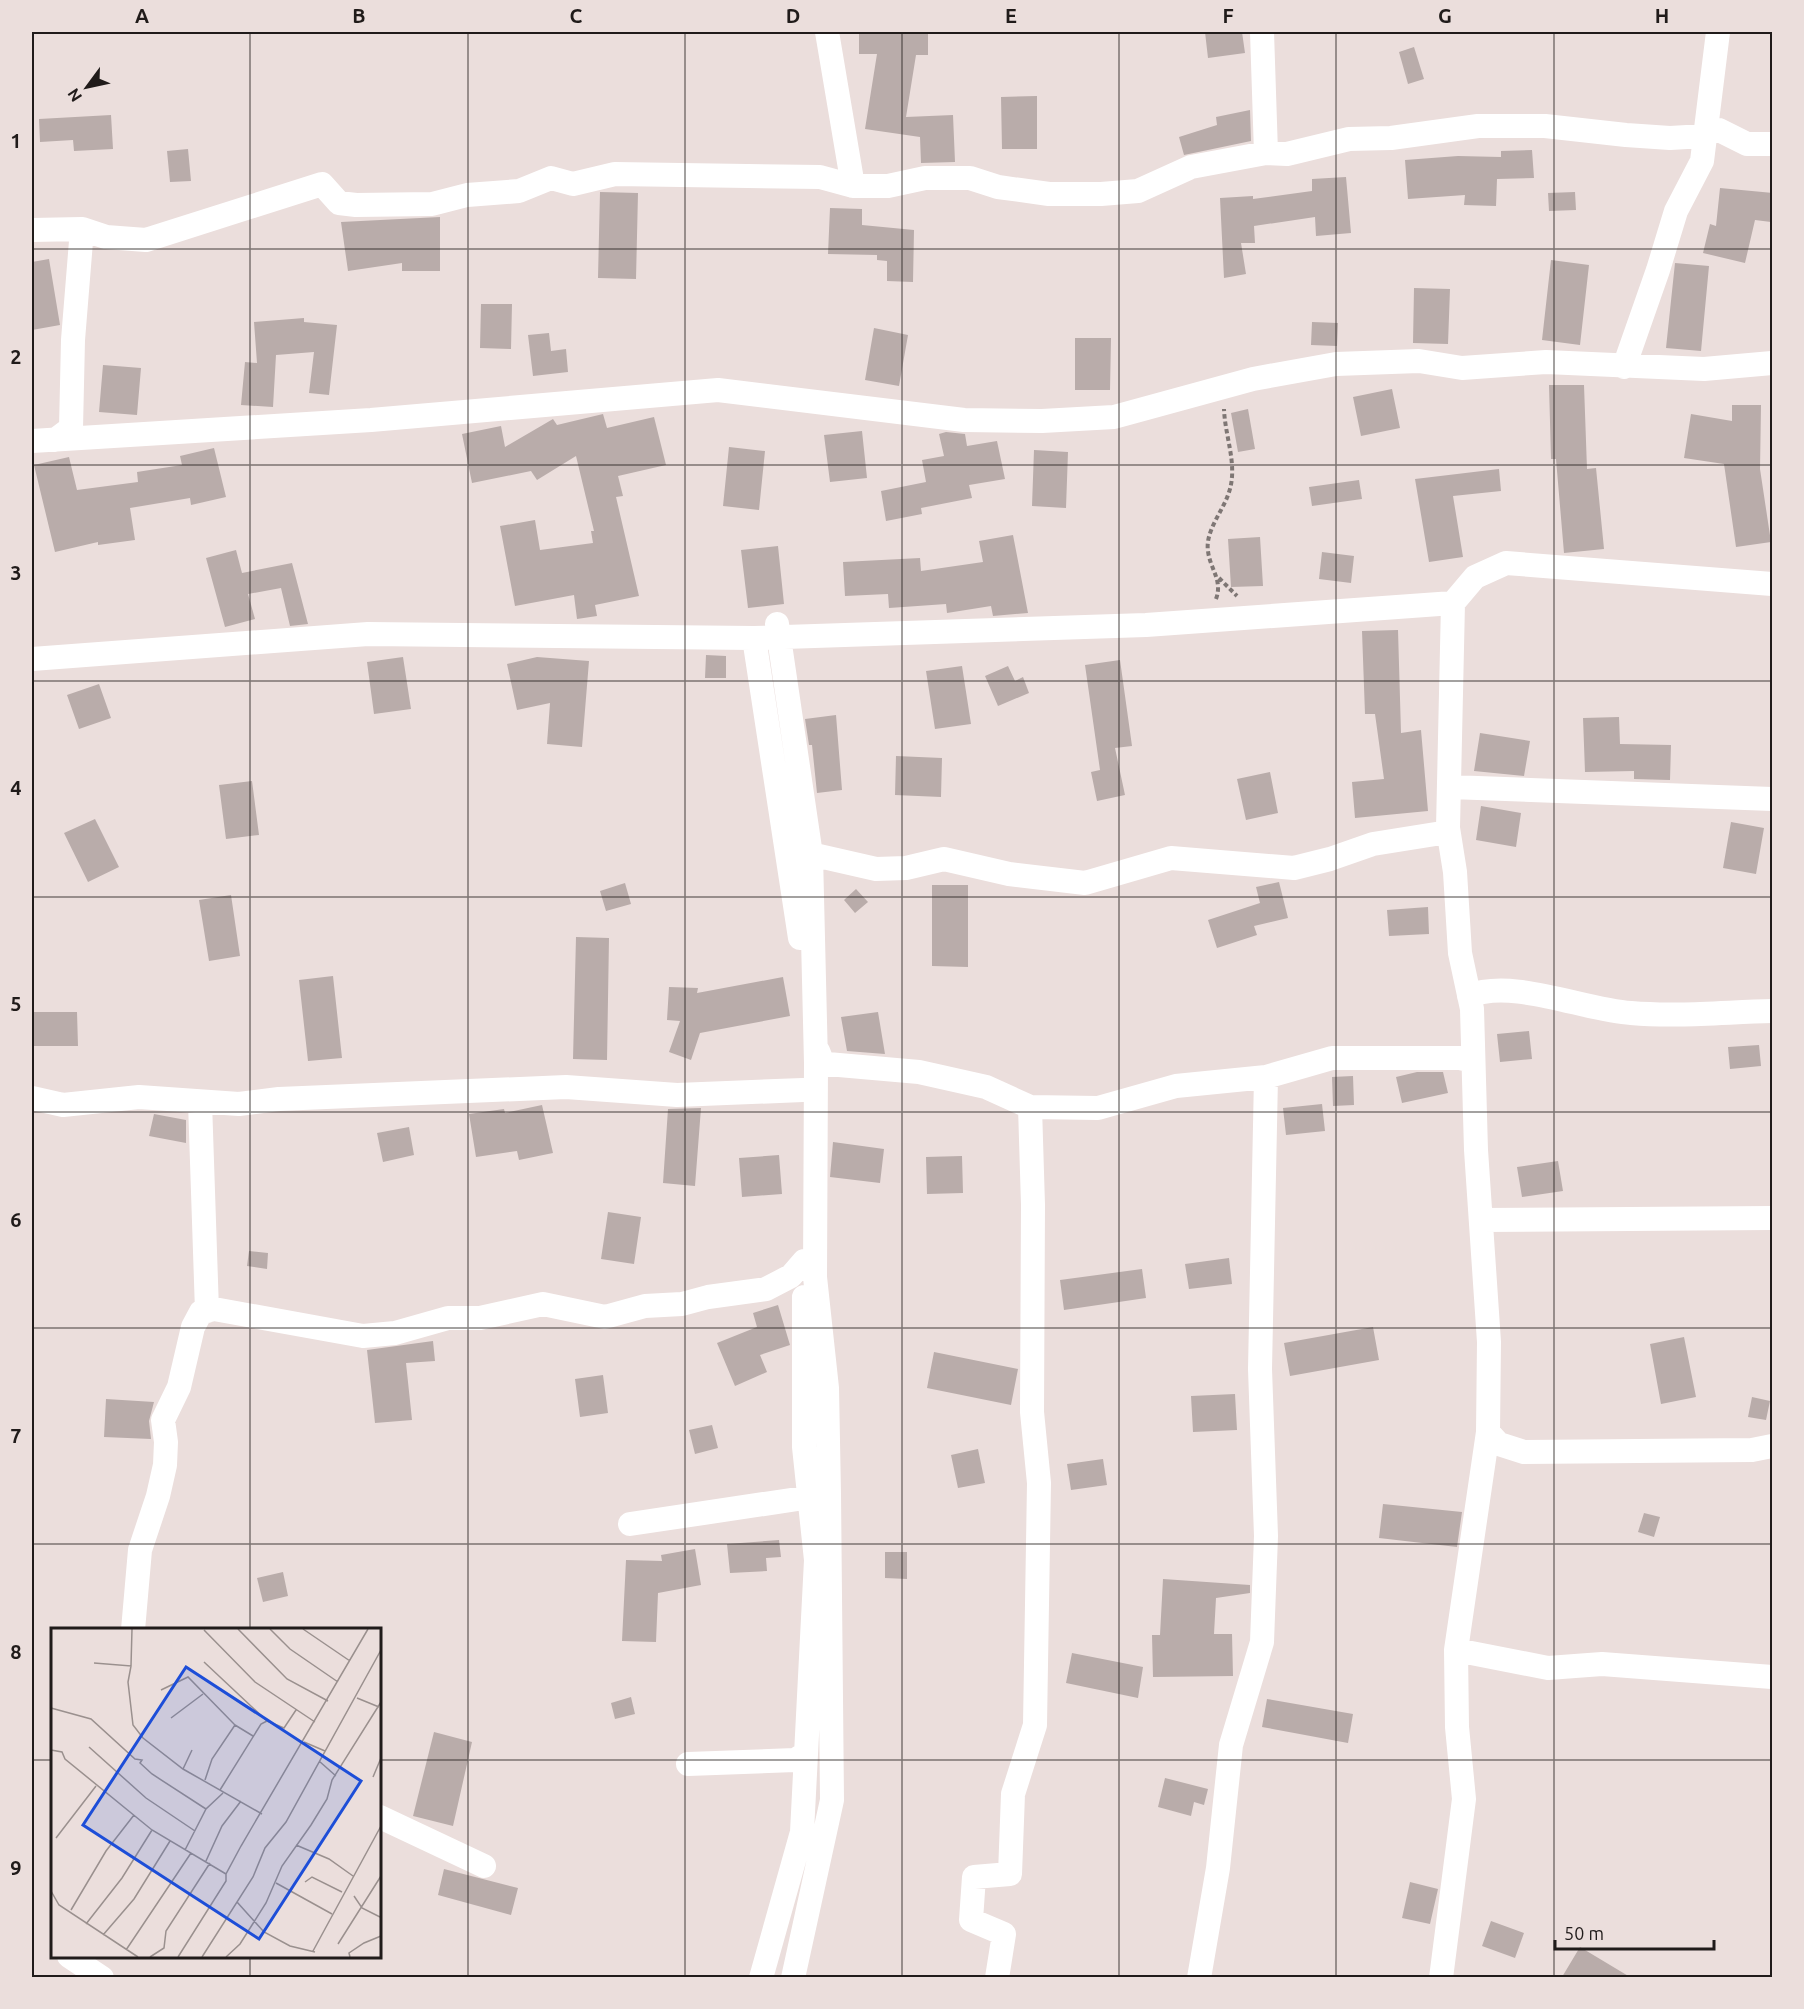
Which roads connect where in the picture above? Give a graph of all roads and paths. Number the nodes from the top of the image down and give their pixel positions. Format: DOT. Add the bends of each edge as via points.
graph roads {
  1 [pos="827,32"];
  2 [pos="1262,32"];
  3 [pos="1718,32"];
  4 [pos="1704,136"];
  5 [pos="1773,144"];
  6 [pos="1266,153"];
  7 [pos="853,186"];
  8 [pos="82,229"];
  9 [pos="32,230"];
  10 [pos="1773,363"];
  11 [pos="1624,367"];
  12 [pos="1224,406"];
  13 [pos="56,440"];
  14 [pos="32,441"];
  15 [pos="1773,584"];
  16 [pos="1453,603"];
  17 [pos="1184,623"];
  18 [pos="777,624"];
  19 [pos="754,638"];
  20 [pos="32,659"];
  21 [pos="1450,788"];
  22 [pos="1773,799"];
  23 [pos="1448,832"];
  24 [pos="788,861"];
  25 [pos="1469,996"];
  26 [pos="1773,1011"];
  27 [pos="816,1055"];
  28 [pos="1473,1061"];
  29 [pos="1266,1077"];
  30 [pos="803,1090"];
  31 [pos="32,1098"];
  32 [pos="200,1102"];
  33 [pos="1030,1107"];
  34 [pos="1773,1218"];
  35 [pos="1481,1220"];
  36 [pos="804,1261"];
  37 [pos="207,1311"];
  38 [pos="1488,1432"];
  39 [pos="1773,1446"];
  40 [pos="829,1494"];
  41 [pos="630,1524"];
  42 [pos="133,1628"];
  43 [pos="1456,1650"];
  44 [pos="1773,1677"];
  45 [pos="806,1753"];
  46 [pos="688,1764"];
  47 [pos="381,1817"];
  48 [pos="484,1866"];
  49 [pos="72,1958"];
  50 [pos="102,1977"];
  51 [pos="761,1977"];
  52 [pos="793,1977"];
  53 [pos="997,1977"];
  54 [pos="1198,1977"];
  55 [pos="1441,1977"];
  1 -- 7 [label="street"];
  2 -- 6 [label="street"];
  3 -- 4 [label="street"];
  4 -- 5 [label="street" via="1709,130 1719,130 1747,144"];
  4 -- 6 [label="street" via="1670,138 1545,126 1478,126 1391,138 1349,139 1287,154"];
  4 -- 11 [label="street" via="1702,161 1676,211"];
  6 -- 7 [label="street" via="1191,167 1138,190 1101,194 998,187 970,178 925,178 888,186"];
  7 -- 8 [label="street" via="820,177 615,174 573,183 551,178 519,191 467,195 432,204 356,205 339,203 322,184 146,240 106,237"];
  8 -- 9 [label="street"];
  8 -- 13 [label="street" via="71,428"];
  10 -- 11 [label="street" via="1704,369"];
  11 -- 13 [label="street" via="1546,362 1462,368 1419,361 1336,364 1253,379 1114,417 1042,421 964,420 718,390 371,420"];
  12 -- 17 [label="path" via="1233,470 1229,492 1209,535 1208,551 1219,577 1217,598"];
  13 -- 14 [label="street"];
  15 -- 16 [label="street" via="1506,563 1475,577"];
  16 -- 17 [label="street"];
  16 -- 21 [label="street"];
  17 -- 19 [label="street"];
  18 -- 27 [label="street" via="811,855"];
  19 -- 20 [label="street" via="368,634"];
  19 -- 24 [label="street"];
  21 -- 22 [label="street"];
  21 -- 23 [label="street"];
  23 -- 24 [label="street" via="1373,844 1294,868 1171,858 1085,883 1009,874 944,859 876,870 819,856"];
  23 -- 25 [label="street" via="1460,953"];
  24 -- 27 [label="street"];
  25 -- 26 [label="street" via="1484,990 1545,996 1631,1013"];
  25 -- 28 [label="street"];
  27 -- 30 [label="street"];
  27 -- 33 [label="street" via="986,1087"];
  27 -- 40 [label="street" via="815,1277 827,1388"];
  28 -- 29 [label="street" via="1332,1058"];
  28 -- 35 [label="street"];
  29 -- 33 [label="street" via="1176,1086 1098,1108"];
  29 -- 54 [label="street" via="1260,1369 1266,1536 1262,1642 1231,1745 1218,1868"];
  30 -- 32 [label="street" via="677,1095 566,1088 279,1099 239,1104"];
  30 -- 36 [label="street"];
  31 -- 32 [label="street" via="63,1105 139,1097"];
  32 -- 37 [label="street"];
  33 -- 53 [label="street" via="1032,1412 1039,1483 1035,1725 1013,1794 1010,1874 974,1877 971,1920 1004,1934"];
  34 -- 35 [label="street"];
  35 -- 38 [label="street" via="1489,1342"];
  36 -- 37 [label="street" via="791,1276 766,1289 682,1304 645,1306 605,1317 543,1304 363,1336 214,1309"];
  36 -- 45 [label="street" via="804,1447 816,1560"];
  37 -- 42 [label="street" via="201,1312 193,1327 179,1387 163,1420 165,1465 140,1550"];
  38 -- 39 [label="street" via="1499,1444 1524,1452 1752,1450"];
  38 -- 43 [label="street"];
  40 -- 41 [label="street"];
  40 -- 52 [label="street" via="832,1800"];
  43 -- 44 [label="street" via="1548,1668 1602,1664"];
  43 -- 55 [label="street" via="1457,1727 1464,1798"];
  45 -- 46 [label="street" via="795,1760"];
  45 -- 51 [label="street" via="802,1832"];
  47 -- 48 [label="street"];
  49 -- 50 [label="street"];
}
